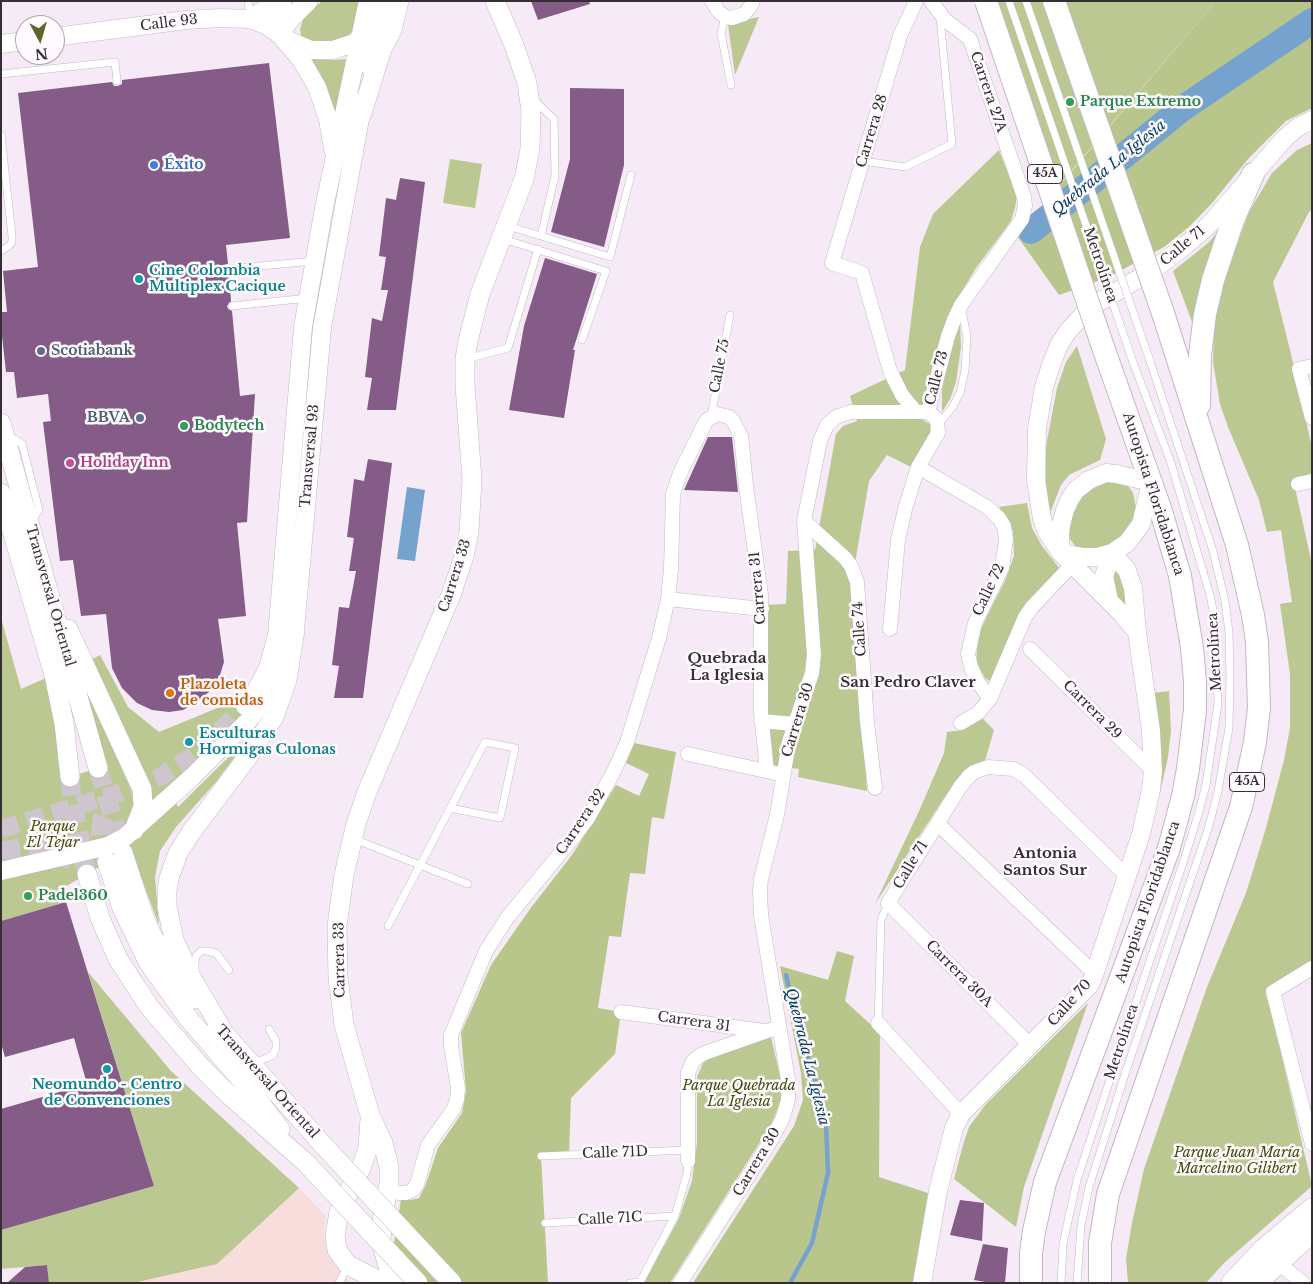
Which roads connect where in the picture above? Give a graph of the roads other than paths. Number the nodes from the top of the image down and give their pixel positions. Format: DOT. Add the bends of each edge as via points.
graph roads {
  1 [pos="280,1"];
  2 [pos="308,1"];
  3 [pos="368,1"];
  4 [pos="382,1"];
  5 [pos="399,1"];
  6 [pos="494,1"];
  7 [pos="712,1"];
  8 [pos="753,1"];
  9 [pos="916,1"];
  10 [pos="931,1"];
  11 [pos="986,1"];
  12 [pos="1008,1"];
  13 [pos="1026,1"];
  14 [pos="1054,1"];
  15 [pos="249,10"];
  16 [pos="940,14"];
  17 [pos="725,17"];
  18 [pos="367,31"];
  19 [pos="279,34"];
  20 [pos="65,36"];
  21 [pos="15,42"];
  22 [pos="1,44"];
  23 [pos="1,74"];
  24 [pos="117,81"];
  25 [pos="731,85"];
  26 [pos="528,95"];
  27 [pos="361,116"];
  28 [pos="1312,120"];
  29 [pos="1,135"];
  30 [pos="334,161"];
  31 [pos="863,161"];
  32 [pos="1253,174"];
  33 [pos="631,175"];
  34 [pos="1024,197"];
  35 [pos="505,232"];
  36 [pos="541,236"];
  37 [pos="538,249"];
  38 [pos="1,251"];
  39 [pos="314,260"];
  40 [pos="228,269"];
  41 [pos="308,298"];
  42 [pos="961,305"];
  43 [pos="232,306"];
  44 [pos="730,316"];
  45 [pos="582,340"];
  46 [pos="465,359"];
  47 [pos="1306,367"];
  48 [pos="922,412"];
  49 [pos="717,416"];
  50 [pos="1312,418"];
  51 [pos="939,423"];
  52 [pos="1200,426"];
  53 [pos="3,428"];
  54 [pos="918,467"];
  55 [pos="1151,482"];
  56 [pos="1,493"];
  57 [pos="804,521"];
  58 [pos="1112,553"];
  59 [pos="1067,559"];
  60 [pos="45,581"];
  61 [pos="668,599"];
  62 [pos="1109,600"];
  63 [pos="762,609"];
  64 [pos="890,628"];
  65 [pos="295,630"];
  66 [pos="1137,632"];
  67 [pos="1030,649"];
  68 [pos="990,699"];
  69 [pos="245,706"];
  70 [pos="761,720"];
  71 [pos="961,723"];
  72 [pos="795,724"];
  73 [pos="688,754"];
  74 [pos="98,768"];
  75 [pos="767,771"];
  76 [pos="1153,771"];
  77 [pos="783,774"];
  78 [pos="70,778"];
  79 [pos="875,788"];
  80 [pos="450,808"];
  81 [pos="937,823"];
  82 [pos="134,830"];
  83 [pos="356,839"];
  84 [pos="123,853"];
  85 [pos="107,862"];
  86 [pos="420,865"];
  87 [pos="1,871"];
  88 [pos="87,874"];
  89 [pos="1127,876"];
  90 [pos="468,884"];
  91 [pos="888,903"];
  92 [pos="388,926"];
  93 [pos="1312,968"];
  94 [pos="229,970"];
  95 [pos="1095,974"];
  96 [pos="201,994"];
  97 [pos="621,1012"];
  98 [pos="878,1023"];
  99 [pos="269,1029"];
  100 [pos="773,1029"];
  101 [pos="225,1035"];
  102 [pos="1030,1045"];
  103 [pos="251,1064"];
  104 [pos="961,1114"];
  105 [pos="370,1116"];
  106 [pos="1312,1144"];
  107 [pos="688,1155"];
  108 [pos="541,1156"];
  109 [pos="306,1163"];
  110 [pos="357,1175"];
  111 [pos="389,1186"];
  112 [pos="1312,1209"];
  113 [pos="674,1216"];
  114 [pos="545,1223"];
  115 [pos="1312,1232"];
  116 [pos="384,1254"];
  117 [pos="1277,1262"];
  118 [pos="348,1265"];
  119 [pos="1030,1280"];
  120 [pos="640,1282"];
  121 [pos="339,1283"];
  122 [pos="383,1283"];
  123 [pos="395,1283"];
  124 [pos="418,1283"];
  125 [pos="452,1283"];
  126 [pos="630,1283"];
  127 [pos="680,1283"];
  128 [pos="922,1283"];
  129 [pos="1061,1283"];
  130 [pos="1077,1283"];
  131 [pos="1100,1283"];
  132 [pos="1232,1283"];
  133 [pos="1256,1283"];
  134 [pos="1303,1283"];
  1 -- 15 [label="main road"];
  1 -- 19 [label="main road" via="273,18"];
  2 -- 19 [label="main road"];
  3 -- 18 [label="street"];
  4 -- 18 [label="street"];
  5 -- 27 [label="main road"];
  6 -- 26 [label="main road, Carrera 33" via="517,52"];
  7 -- 17 [label="street"];
  8 -- 17 [label="street" via="744,14"];
  9 -- 31 [label="street, Carrera 28" via="900,36"];
  10 -- 16 [label="street, Carrera 27A"];
  11 -- 55 [label="highway, Autopista Floridablanca / 45A, bridge"];
  12 -- 129 [label="lane, Metrolínea, bridge" via="1170,463 1216,625 1218,703 1208,777 1183,863 1077,1180 1063,1244"];
  13 -- 130 [label="lane, Metrolínea, bridge" via="1213,551 1229,632 1229,728 1218,791 1089,1187 1081,1226"];
  14 -- 52 [label="highway, 45A, bridge"];
  15 -- 19 [label="street, Calle 93"];
  15 -- 20 [label="street, Calle 93" via="220,18"];
  16 -- 31 [label="lane" via="952,144 905,167"];
  16 -- 34 [label="street, Carrera 27A" via="970,39"];
  17 -- 25 [label="lane" via="721,33"];
  18 -- 19 [label="street, Calle 93" via="345,47 322,51 301,46"];
  18 -- 27 [label="street, Transversal 93"];
  18 -- 30 [label="street, Transversal 93"];
  19 -- 30 [label="street, Calle 93" via="302,61 323,102"];
  21 -- 22 [label="street"];
  23 -- 24 [label="lane" via="115,62"];
  26 -- 35 [label="main road, Carrera 33" via="531,130 528,166"];
  26 -- 36 [label="lane" via="554,119 555,176"];
  27 -- 65 [label="street, Transversal 93" via="322,328"];
  28 -- 32 [label="street, Calle 71" via="1285,138"];
  29 -- 38 [label="lane" via="12,242"];
  30 -- 39 [label="street, Transversal 93"];
  31 -- 48 [label="street, Carrera 28" via="832,263 862,273 890,371 902,395"];
  32 -- 52 [label="highway" via="1222,248 1205,314 1200,356"];
  32 -- 59 [label="street, Calle 71" via="1209,225 1153,270 1099,302 1081,317 1059,345 1044,387 1039,413 1036,480 1047,532"];
  33 -- 36 [label="lane" via="610,257"];
  34 -- 42 [label="street, Calle 73" via="1022,219"];
  35 -- 36 [label="lane"];
  35 -- 37 [label="lane"];
  35 -- 46 [label="main road, Carrera 33" via="472,319"];
  37 -- 45 [label="lane" via="606,271"];
  37 -- 46 [label="lane" via="508,348"];
  39 -- 40 [label="lane"];
  39 -- 41 [label="street, Transversal 93"];
  41 -- 43 [label="lane"];
  41 -- 69 [label="street, Transversal 93" via="299,362 277,635 268,668"];
  42 -- 48 [label="street, Calle 73"];
  42 -- 51 [label="lane" via="967,336 965,371 960,393"];
  44 -- 49 [label="lane, Calle 75"];
  46 -- 83 [label="main road, Carrera 33" via="472,480 464,556 367,792"];
  47 -- 50 [label="street"];
  48 -- 51 [label="street, Calle 73" via="938,419"];
  48 -- 57 [label="street, Carrera 30" via="851,412 836,417 827,425"];
  49 -- 61 [label="street, Carrera 32" via="707,420 673,494"];
  49 -- 63 [label="street, Carrera 31" via="729,416 741,436"];
  51 -- 54 [label="street, Calle 73" via="936,439"];
  52 -- 131 [label="highway, 45A" via="1237,545 1253,615 1259,675 1257,725 1241,807 1108,1194 1100,1243"];
  53 -- 60 [label="main road, Transversal Oriental"];
  54 -- 64 [label="street, Calle 73" via="901,525"];
  54 -- 68 [label="street, Calle 72" via="987,507 1004,526 1006,539 1002,568 975,623 968,654 977,681"];
  55 -- 58 [label="street" via="1141,524 1130,541"];
  55 -- 59 [label="street" via="1106,473 1083,484 1065,510 1060,533"];
  55 -- 119 [label="highway, Autopista Floridablanca / 45A" via="1173,548 1191,639 1195,710 1188,769 1180,810 1160,874 1045,1182 1034,1231"];
  56 -- 78 [label="main road, Transversal Oriental" via="56,684"];
  57 -- 72 [label="street, Carrera 30" via="814,655 809,686"];
  57 -- 79 [label="street, Calle 74" via="845,558 857,582"];
  58 -- 59 [label="street"];
  58 -- 62 [label="street" via="1104,576"];
  58 -- 66 [label="street, Calle 70" via="1131,579"];
  59 -- 62 [label="street"];
  59 -- 68 [label="street" via="1026,617"];
  60 -- 74 [label="main road, Transversal Oriental"];
  60 -- 82 [label="main road" via="142,789 142,807"];
  61 -- 63 [label="street"];
  61 -- 111 [label="street, Carrera 32" via="634,725 614,771 576,834 507,918 486,951 451,1035 458,1088 453,1110 428,1145 413,1190 399,1193"];
  62 -- 66 [label="street"];
  63 -- 70 [label="street, Carrera 31"];
  65 -- 82 [label="street, Transversal 93" via="276,682 259,709"];
  65 -- 96 [label="main road" via="287,680 274,717 248,758 192,831 172,865 167,907 174,940"];
  66 -- 76 [label="street, Calle 70" via="1151,731"];
  67 -- 76 [label="street, Carrera 29"];
  68 -- 71 [label="street"];
  70 -- 72 [label="street"];
  70 -- 75 [label="street, Carrera 31"];
  72 -- 77 [label="street, Carrera 30"];
  73 -- 75 [label="street"];
  75 -- 77 [label="street"];
  76 -- 89 [label="street, Calle 70" via="1146,819"];
  77 -- 100 [label="street, Carrera 30" via="760,890"];
  80 -- 80 [label="lane" via="485,742 515,748 500,818"];
  80 -- 86 [label="lane"];
  81 -- 89 [label="street, Calle 71" via="960,787 974,772 988,767 1014,769 1024,775"];
  81 -- 91 [label="street, Calle 71"];
  81 -- 95 [label="street"];
  82 -- 87 [label="street, Transversal 93" via="108,846"];
  83 -- 86 [label="lane"];
  83 -- 105 [label="main road, Carrera 33" via="344,875 337,926 338,977 344,1025"];
  84 -- 101 [label="main road, Transversal Oriental" via="144,917 163,956 183,987"];
  85 -- 109 [label="main road" via="122,908 148,962 188,1018 255,1096"];
  86 -- 90 [label="lane"];
  86 -- 92 [label="lane"];
  88 -- 109 [label="main road, Transversal Oriental" via="100,918 118,959 150,1008 201,1067"];
  89 -- 95 [label="street, Calle 70"];
  91 -- 98 [label="lane, Calle 71" via="880,920"];
  91 -- 102 [label="street, Carrera 30A"];
  93 -- 106 [label="street" via="1272,992"];
  94 -- 96 [label="lane" via="216,953 201,951 194,963"];
  95 -- 102 [label="street, Calle 70" via="1084,992"];
  96 -- 101 [label="main road"];
  97 -- 100 [label="street, Carrera 31"];
  98 -- 104 [label="street"];
  99 -- 103 [label="lane" via="276,1041 273,1055"];
  100 -- 107 [label="street" via="702,1054 692,1061 688,1073"];
  100 -- 127 [label="street, Carrera 30" via="788,1080 788,1100 782,1120"];
  101 -- 103 [label="main road, Transversal Oriental"];
  102 -- 104 [label="street, Calle 70"];
  103 -- 125 [label="main road, Transversal Oriental, bridge"];
  104 -- 128 [label="street, Calle 70" via="949,1141"];
  105 -- 110 [label="main road, Carrera 33" via="368,1148"];
  105 -- 111 [label="main road, Carrera 33" via="388,1159"];
  107 -- 108 [label="lane, Calle 71D"];
  107 -- 113 [label="lane" via="687,1174"];
  109 -- 124 [label="main road, Transversal Oriental, bridge"];
  110 -- 111 [label="main road" via="372,1170 379,1172"];
  110 -- 118 [label="main road, Carrera 33" via="336,1224 337,1250"];
  111 -- 116 [label="main road, Carrera 33" via="382,1232"];
  112 -- 132 [label="main road" via="1264,1249"];
  113 -- 114 [label="lane, Calle 71C"];
  113 -- 120 [label="lane"];
  115 -- 117 [label="main road"];
  116 -- 118 [label="main road" via="370,1264"];
  116 -- 123 [label="main road, Carrera 33"];
  117 -- 133 [label="main road"];
  117 -- 134 [label="street"];
  118 -- 121 [label="lane"];
  118 -- 122 [label="main road"];
  120 -- 126 [label="lane"];
}
